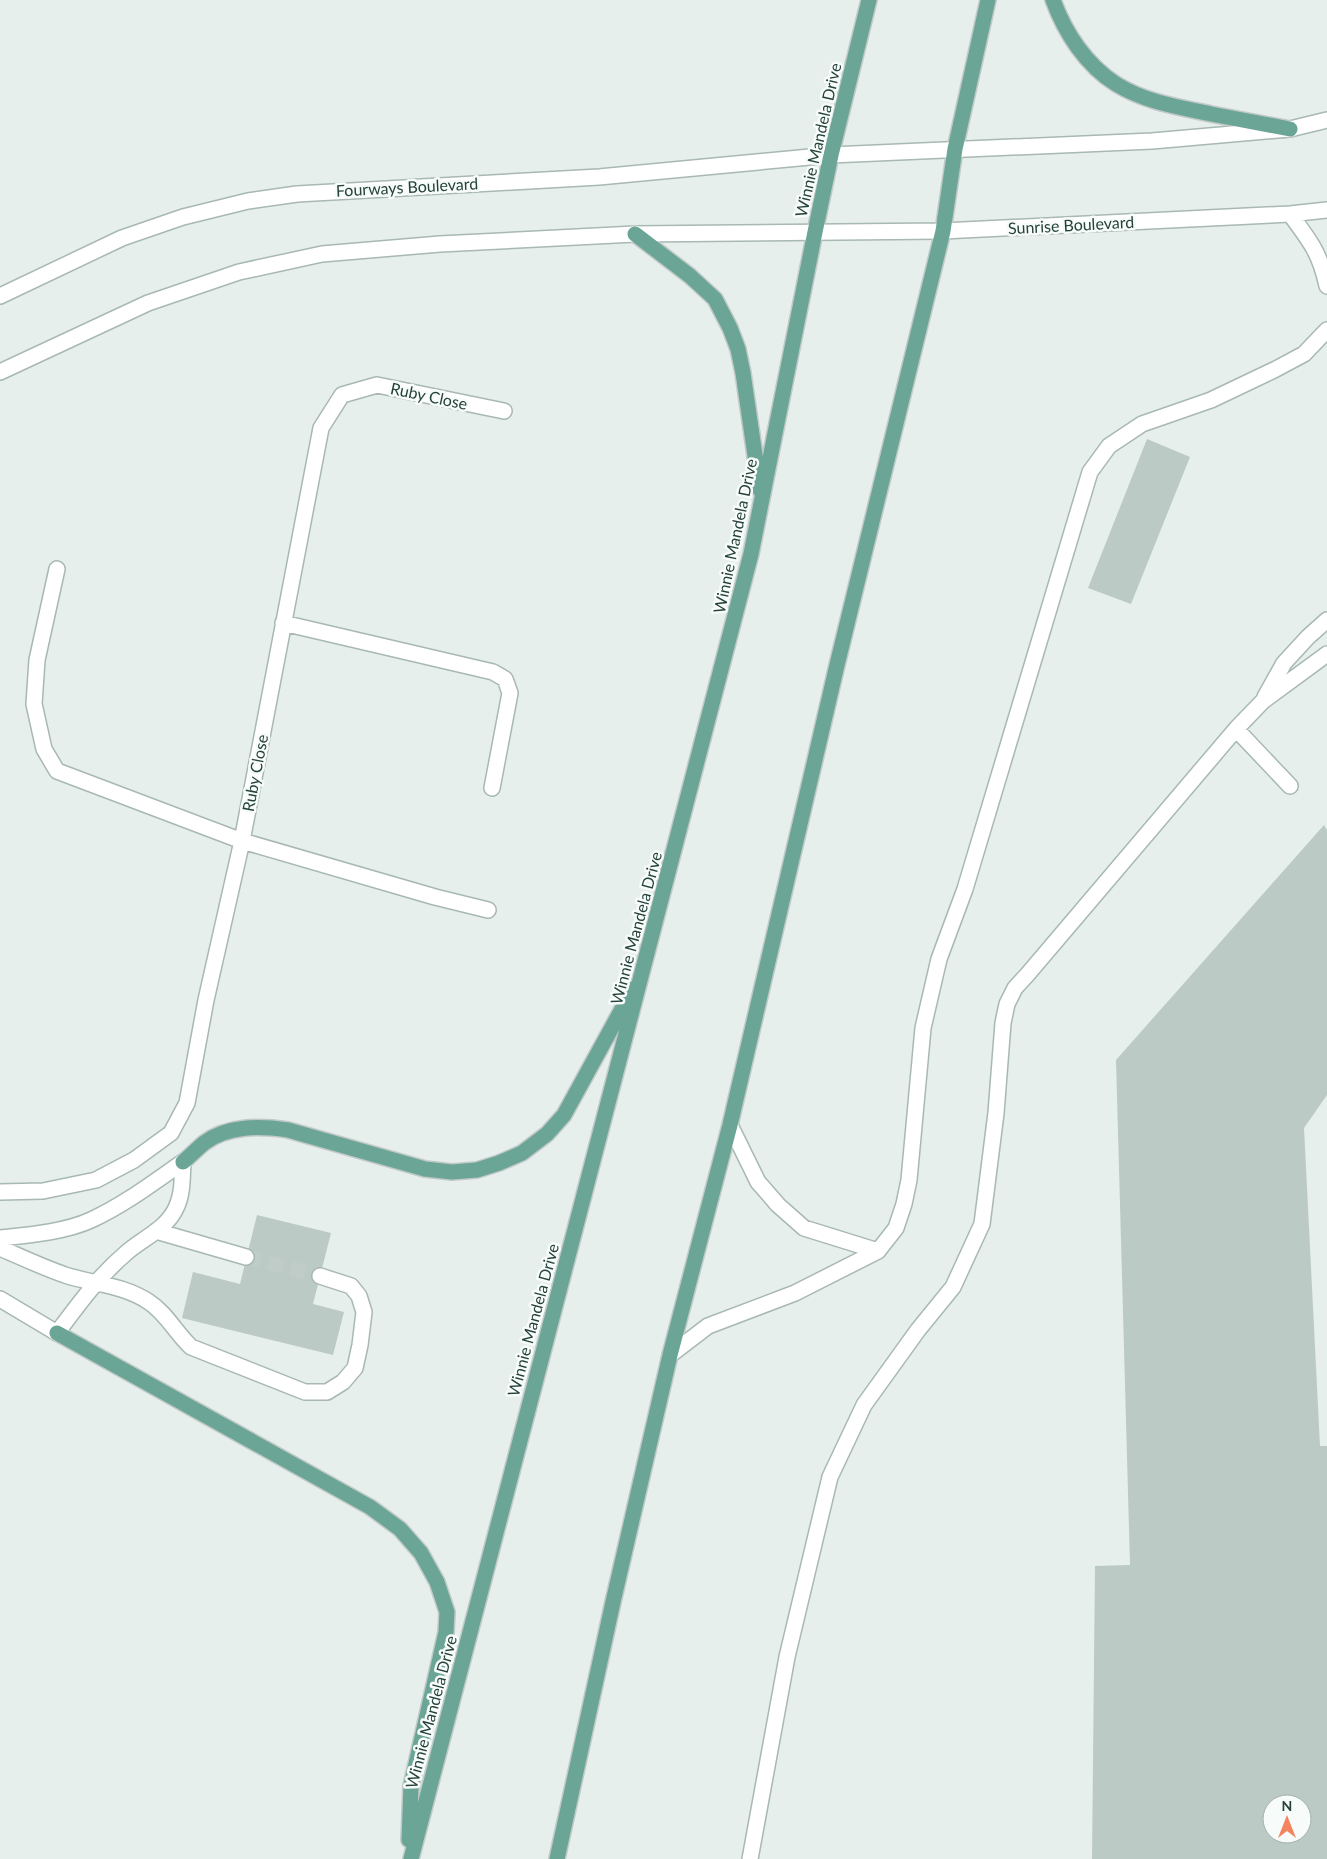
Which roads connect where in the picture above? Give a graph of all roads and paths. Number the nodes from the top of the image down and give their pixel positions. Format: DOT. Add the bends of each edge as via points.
graph roads {
  1 [pos="869,0"];
  2 [pos="988,0"];
  3 [pos="1053,0"];
  4 [pos="1327,120"];
  5 [pos="1290,129"];
  6 [pos="955,149"];
  7 [pos="831,155"];
  8 [pos="1327,210"];
  9 [pos="1290,214"];
  10 [pos="943,231"];
  11 [pos="814,232"];
  12 [pos="634,234"];
  13 [pos="1327,286"];
  14 [pos="0,296"];
  15 [pos="1327,323"];
  16 [pos="1327,330"];
  17 [pos="0,372"];
  18 [pos="504,412"];
  19 [pos="762,501"];
  20 [pos="56,569"];
  21 [pos="1327,620"];
  22 [pos="283,623"];
  23 [pos="1327,654"];
  24 [pos="1264,701"];
  25 [pos="1236,729"];
  26 [pos="1290,786"];
  27 [pos="492,788"];
  28 [pos="242,841"];
  29 [pos="488,910"];
  30 [pos="644,968"];
  31 [pos="730,1125"];
  32 [pos="184,1162"];
  33 [pos="0,1192"];
  34 [pos="156,1232"];
  35 [pos="0,1238"];
  36 [pos="0,1248"];
  37 [pos="878,1251"];
  38 [pos="246,1257"];
  39 [pos="320,1276"];
  40 [pos="96,1282"];
  41 [pos="0,1299"];
  42 [pos="56,1333"];
  43 [pos="670,1355"];
  44 [pos="410,1859"];
  45 [pos="557,1859"];
  46 [pos="750,1859"];
  1 -- 7 [label="main road, Winnie Mandela Drive"];
  2 -- 6 [label="main road"];
  3 -- 5 [label="main road" via="1060,19 1084,57 1116,84 1144,98 1179,108"];
  4 -- 5 [label="street"];
  5 -- 6 [label="street" via="1152,140"];
  6 -- 7 [label="street"];
  6 -- 10 [label="main road"];
  7 -- 11 [label="main road, Winnie Mandela Drive"];
  7 -- 14 [label="street, Fourways Boulevard" via="599,177 355,190 248,201 184,217 122,238"];
  8 -- 9 [label="street, Sunrise Boulevard"];
  9 -- 10 [label="street, Sunrise Boulevard"];
  9 -- 13 [label="street" via="1316,250"];
  10 -- 11 [label="street, Sunrise Boulevard"];
  10 -- 31 [label="main road" via="836,665"];
  11 -- 12 [label="street"];
  11 -- 19 [label="main road, Winnie Mandela Drive"];
  12 -- 17 [label="street" via="322,254 239,272 148,303"];
  12 -- 19 [label="main road" via="715,299 730,328 743,373"];
  15 -- 16 [label="street"];
  16 -- 37 [label="street" via="1304,354 1274,370 1211,400 1142,424 1109,446 1090,472 964,889 939,959 923,1028 904,1204 896,1228"];
  18 -- 22 [label="street, Ruby Close" via="377,385 342,396 321,428"];
  19 -- 30 [label="main road, Winnie Mandela Drive"];
  20 -- 28 [label="street" via="37,660 34,704 44,749 57,771"];
  21 -- 24 [label="street" via="1284,664"];
  22 -- 27 [label="street" via="493,672 506,679 510,693"];
  22 -- 28 [label="street, Ruby Close"];
  23 -- 24 [label="street"];
  24 -- 25 [label="street"];
  25 -- 26 [label="street"];
  25 -- 46 [label="street" via="1021,982 1007,1004 982,1224 953,1287 864,1405 830,1477 787,1657"];
  28 -- 29 [label="street"];
  28 -- 33 [label="street, Ruby Close" via="206,1000 187,1103 171,1133 134,1160 96,1180 43,1191"];
  30 -- 32 [label="main road" via="564,1115 547,1134 522,1153 499,1163 460,1172 425,1169 288,1130 266,1127 225,1133 205,1142"];
  30 -- 44 [label="main road, Winnie Mandela Drive"];
  31 -- 37 [label="street" via="758,1182 804,1228"];
  31 -- 43 [label="main road"];
  32 -- 34 [label="street" via="176,1208"];
  32 -- 35 [label="street" via="90,1221 46,1233"];
  34 -- 38 [label="street"];
  34 -- 40 [label="street" via="126,1252"];
  36 -- 40 [label="street" via="66,1275"];
  37 -- 43 [label="street" via="795,1292 708,1326"];
  39 -- 40 [label="street" via="351,1286 359,1296 364,1312 355,1368 343,1382 326,1392 304,1392 191,1347 151,1303 134,1292"];
  40 -- 42 [label="street"];
  41 -- 42 [label="street"];
  42 -- 44 [label="main road" via="370,1507 400,1529 421,1553 440,1589 446,1612 446,1632 411,1786"];
  43 -- 45 [label="main road"];
}
